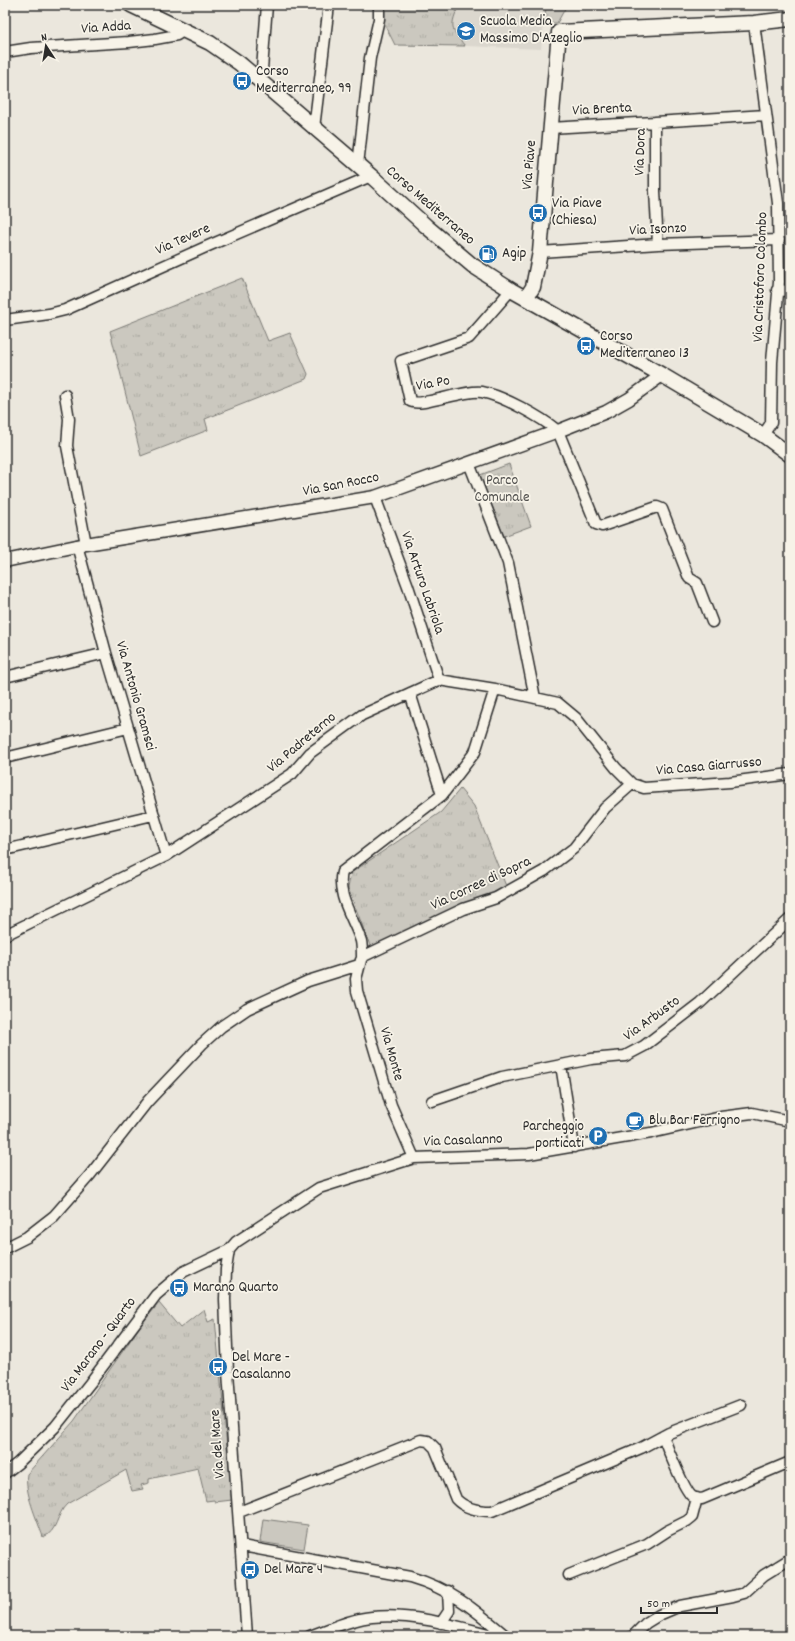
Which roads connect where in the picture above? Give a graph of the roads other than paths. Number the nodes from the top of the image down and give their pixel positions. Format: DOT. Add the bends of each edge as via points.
graph roads {
  1 [pos="131,5"];
  2 [pos="266,5"];
  3 [pos="329,5"];
  4 [pos="379,5"];
  5 [pos="790,19"];
  6 [pos="754,23"];
  7 [pos="184,30"];
  8 [pos="5,52"];
  9 [pos="260,82"];
  10 [pos="766,115"];
  11 [pos="655,122"];
  12 [pos="314,128"];
  13 [pos="550,128"];
  14 [pos="358,165"];
  15 [pos="371,176"];
  16 [pos="778,240"];
  17 [pos="658,244"];
  18 [pos="540,252"];
  19 [pos="511,290"];
  20 [pos="777,290"];
  21 [pos="790,291"];
  22 [pos="526,298"];
  23 [pos="5,320"];
  24 [pos="662,375"];
  25 [pos="65,396"];
  26 [pos="558,431"];
  27 [pos="764,435"];
  28 [pos="790,455"];
  29 [pos="468,463"];
  30 [pos="375,497"];
  31 [pos="81,544"];
  32 [pos="5,561"];
  33 [pos="712,622"];
  34 [pos="106,653"];
  35 [pos="5,677"];
  36 [pos="439,680"];
  37 [pos="495,689"];
  38 [pos="410,693"];
  39 [pos="535,698"];
  40 [pos="128,728"];
  41 [pos="5,758"];
  42 [pos="790,774"];
  43 [pos="632,784"];
  44 [pos="442,795"];
  45 [pos="153,815"];
  46 [pos="5,850"];
  47 [pos="166,856"];
  48 [pos="790,919"];
  49 [pos="5,935"];
  50 [pos="360,961"];
  51 [pos="561,1065"];
  52 [pos="432,1101"];
  53 [pos="790,1121"];
  54 [pos="574,1146"];
  55 [pos="414,1158"];
  56 [pos="5,1248"];
  57 [pos="229,1250"];
  58 [pos="741,1405"];
  59 [pos="663,1436"];
  60 [pos="790,1462"];
  61 [pos="5,1473"];
  62 [pos="697,1498"];
  63 [pos="239,1512"];
  64 [pos="242,1546"];
  65 [pos="790,1559"];
  66 [pos="569,1575"];
  67 [pos="448,1591"];
  68 [pos="441,1623"];
  69 [pos="247,1636"];
  70 [pos="310,1636"];
  71 [pos="496,1636"];
  72 [pos="506,1636"];
  73 [pos="633,1636"];
  1 -- 7 [label="main road, Corso Mediterraneo"];
  2 -- 9 [label="street"];
  3 -- 12 [label="street"];
  4 -- 14 [label="street" via="379,19 370,58"];
  5 -- 6 [label="main road"];
  6 -- 10 [label="street, Via Cristoforo Colombo"];
  6 -- 13 [label="main road, Via Piave" via="559,32"];
  7 -- 8 [label="street, Via Adda" via="178,35 142,40"];
  7 -- 9 [label="main road, Corso Mediterraneo" via="222,51"];
  9 -- 12 [label="main road, Corso Mediterraneo"];
  10 -- 11 [label="street, Via Dora"];
  10 -- 16 [label="street, Via Cristoforo Colombo" via="778,203"];
  11 -- 13 [label="street, Via Brenta"];
  11 -- 17 [label="street, Via Dora"];
  12 -- 14 [label="main road, Corso Mediterraneo"];
  13 -- 18 [label="main road, Via Piave"];
  14 -- 15 [label="main road, Corso Mediterraneo"];
  15 -- 19 [label="main road, Corso Mediterraneo" via="472,265"];
  15 -- 23 [label="street, Via Tevere" via="65,310"];
  16 -- 17 [label="street, Via Isonzo"];
  16 -- 20 [label="street, Via Cristoforo Colombo"];
  17 -- 18 [label="street, Via Isonzo"];
  18 -- 22 [label="main road, Via Piave" via="533,287"];
  19 -- 22 [label="main road, Corso Mediterraneo"];
  19 -- 26 [label="street, Via Po" via="469,338 401,361 410,401 417,403 458,394 482,392 530,413"];
  20 -- 21 [label="street"];
  20 -- 27 [label="street, Via Cristoforo Colombo" via="771,423"];
  22 -- 24 [label="main road, Corso Mediterraneo"];
  24 -- 26 [label="street, Via San Rocco" via="606,412"];
  24 -- 27 [label="main road, Corso Mediterraneo"];
  25 -- 31 [label="street, Via Antonio Gramsci" via="69,419 67,446"];
  26 -- 29 [label="street, Via San Rocco"];
  26 -- 33 [label="street" via="596,524 602,526 657,507 662,509 689,578 697,583"];
  27 -- 28 [label="main road, Corso Mediterraneo"];
  29 -- 30 [label="street, Via San Rocco"];
  29 -- 39 [label="street" via="508,563"];
  30 -- 31 [label="street, Via San Rocco"];
  30 -- 36 [label="street, Via Arturo Labriola"];
  31 -- 32 [label="street, Via San Rocco"];
  31 -- 34 [label="street, Via Antonio Gramsci"];
  34 -- 35 [label="street"];
  34 -- 40 [label="street, Via Antonio Gramsci"];
  36 -- 37 [label="street"];
  36 -- 38 [label="street, Via Padreterno"];
  37 -- 39 [label="street"];
  37 -- 44 [label="street" via="475,752"];
  38 -- 44 [label="street"];
  38 -- 47 [label="street, Via Padreterno" via="362,715 310,753 292,774"];
  39 -- 43 [label="street" via="558,703 576,718"];
  40 -- 41 [label="street"];
  40 -- 45 [label="street, Via Antonio Gramsci"];
  42 -- 43 [label="street, Via Casa Giarrusso" via="652,788"];
  43 -- 50 [label="street, Via Corree di Sopra" via="605,808 574,848 544,871 496,898 463,909"];
  44 -- 50 [label="street" via="342,872 339,881 361,942"];
  45 -- 46 [label="street"];
  45 -- 47 [label="street, Via Antonio Gramsci"];
  47 -- 49 [label="street, Via Padreterno"];
  48 -- 51 [label="street, Via Arbusto" via="700,1003 644,1046 625,1056"];
  50 -- 55 [label="street, Via Monte" via="356,979 357,991 391,1105"];
  50 -- 56 [label="street, Via Corree di Sopra" via="247,1009 222,1026 148,1101 54,1216 27,1237"];
  51 -- 52 [label="street, Via Arbusto" via="502,1078"];
  51 -- 54 [label="street"];
  53 -- 54 [label="street, Via Casalanno" via="752,1113"];
  54 -- 55 [label="street, Via Casalanno" via="529,1154"];
  55 -- 57 [label="street, Via Casalanno" via="319,1188 236,1242"];
  57 -- 61 [label="street, Via Marano - Quarto" via="183,1272 156,1294 55,1427"];
  57 -- 63 [label="street, Via del Mare" via="225,1299 233,1460"];
  58 -- 59 [label="street"];
  59 -- 62 [label="street" via="684,1485 690,1495"];
  59 -- 63 [label="street" via="634,1451 492,1511 460,1504 435,1448 428,1441 421,1440"];
  60 -- 62 [label="street" via="702,1499"];
  62 -- 66 [label="street" via="692,1517 687,1521 647,1544"];
  63 -- 64 [label="street, Via del Mare"];
  64 -- 67 [label="street" via="410,1577"];
  64 -- 69 [label="street, Via del Mare"];
  65 -- 73 [label="street" via="764,1575 744,1592 680,1606 646,1623"];
  67 -- 68 [label="street" via="448,1611"];
  67 -- 72 [label="street"];
  68 -- 70 [label="street" via="414,1617 371,1617 341,1624"];
  68 -- 71 [label="street"];
}
